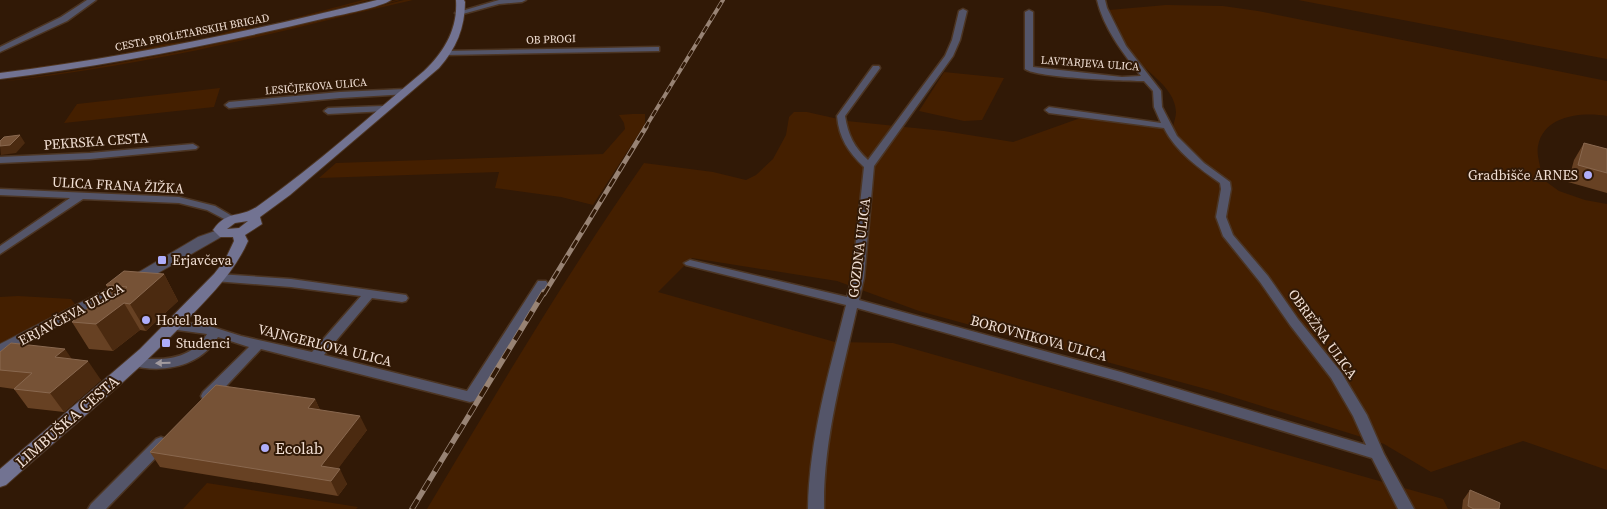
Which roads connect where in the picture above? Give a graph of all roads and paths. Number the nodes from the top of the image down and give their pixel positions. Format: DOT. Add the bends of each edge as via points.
graph roads {
  1 [pos="92,0"];
  2 [pos="387,0"];
  3 [pos="460,0"];
  4 [pos="522,0"];
  5 [pos="1101,0"];
  6 [pos="963,11"];
  7 [pos="459,12"];
  8 [pos="1029,12"];
  9 [pos="656,48"];
  10 [pos="0,50"];
  11 [pos="446,53"];
  12 [pos="876,68"];
  13 [pos="0,76"];
  14 [pos="1147,78"];
  15 [pos="405,92"];
  16 [pos="228,106"];
  17 [pos="382,109"];
  18 [pos="1049,110"];
  19 [pos="328,111"];
  20 [pos="1166,126"];
  21 [pos="193,147"];
  22 [pos="0,160"];
  23 [pos="869,166"];
  24 [pos="1225,182"];
  25 [pos="0,192"];
  26 [pos="82,195"];
  27 [pos="251,217"];
  28 [pos="232,219"];
  29 [pos="221,233"];
  30 [pos="238,234"];
  31 [pos="0,251"];
  32 [pos="690,263"];
  33 [pos="218,278"];
  34 [pos="542,284"];
  35 [pos="370,293"];
  36 [pos="402,298"];
  37 [pos="852,303"];
  38 [pos="174,326"];
  39 [pos="214,333"];
  40 [pos="258,345"];
  41 [pos="0,352"];
  42 [pos="315,357"];
  43 [pos="134,362"];
  44 [pos="197,406"];
  45 [pos="170,434"];
  46 [pos="1377,454"];
  47 [pos="3,474"];
  48 [pos="96,509"];
  49 [pos="816,509"];
  50 [pos="1406,509"];
  1 -- 10 [label="street" via="79,11"];
  2 -- 13 [label="main road, CESTA PROLETARSKIH BRIGAD" via="173,51"];
  3 -- 7 [label="main road"];
  4 -- 7 [label="street"];
  5 -- 14 [label="street, LAVTARJEVA ULICA" via="1122,47"];
  6 -- 23 [label="street" via="950,56"];
  7 -- 11 [label="main road" via="458,31"];
  8 -- 14 [label="street, LAVTARJEVA ULICA" via="1029,69 1113,78"];
  9 -- 11 [label="street, OB PROGI"];
  11 -- 15 [label="main road"];
  12 -- 23 [label="street" via="841,116 842,132 851,149"];
  14 -- 20 [label="street, LAVTARJEVA ULICA" via="1157,92 1158,107"];
  15 -- 16 [label="street, LESIČJEKOVA ULICA" via="340,94"];
  15 -- 17 [label="main road"];
  17 -- 19 [label="street"];
  17 -- 27 [label="main road" via="309,174"];
  18 -- 20 [label="street"];
  20 -- 24 [label="street, LAVTARJEVA ULICA" via="1192,157"];
  21 -- 22 [label="street, PEKRSKA CESTA"];
  23 -- 37 [label="street, GOZDNA ULICA" via="858,278"];
  24 -- 46 [label="street, OBREŽNA ULICA" via="1220,217 1228,236 1336,375 1360,415"];
  25 -- 26 [label="street, ULICA FRANA ŽIŽKA"];
  26 -- 28 [label="street, ULICA FRANA ŽIŽKA" via="178,200 210,208"];
  26 -- 31 [label="street"];
  27 -- 28 [label="main road"];
  27 -- 30 [label="main road" via="255,224"];
  28 -- 29 [label="main road" via="221,226"];
  29 -- 30 [label="main road"];
  29 -- 41 [label="street, ERJAVČEVA ULICA"];
  30 -- 33 [label="main road, LIMBUŠKA CESTA" via="241,241 238,249"];
  32 -- 37 [label="street, BOROVNIKOVA ULICA"];
  33 -- 35 [label="street"];
  33 -- 38 [label="main road, LIMBUŠKA CESTA"];
  34 -- 42 [label="street, VAJNGERLOVA ULICA" via="470,397"];
  35 -- 36 [label="street"];
  35 -- 42 [label="street"];
  37 -- 46 [label="street, BOROVNIKOVA ULICA" via="1104,371"];
  37 -- 49 [label="street, GOZDNA ULICA" via="828,400 816,480"];
  38 -- 39 [label="street, VAJNGERLOVA ULICA" via="203,328"];
  38 -- 43 [label="main road, LIMBUŠKA CESTA"];
  39 -- 40 [label="street, VAJNGERLOVA ULICA"];
  39 -- 43 [label="street, one-way" via="208,345 191,358 176,363"];
  40 -- 42 [label="street, VAJNGERLOVA ULICA"];
  40 -- 44 [label="street"];
  43 -- 47 [label="main road, LIMBUŠKA CESTA"];
  45 -- 48 [label="street"];
  46 -- 50 [label="street, OBREŽNA ULICA"];
}
